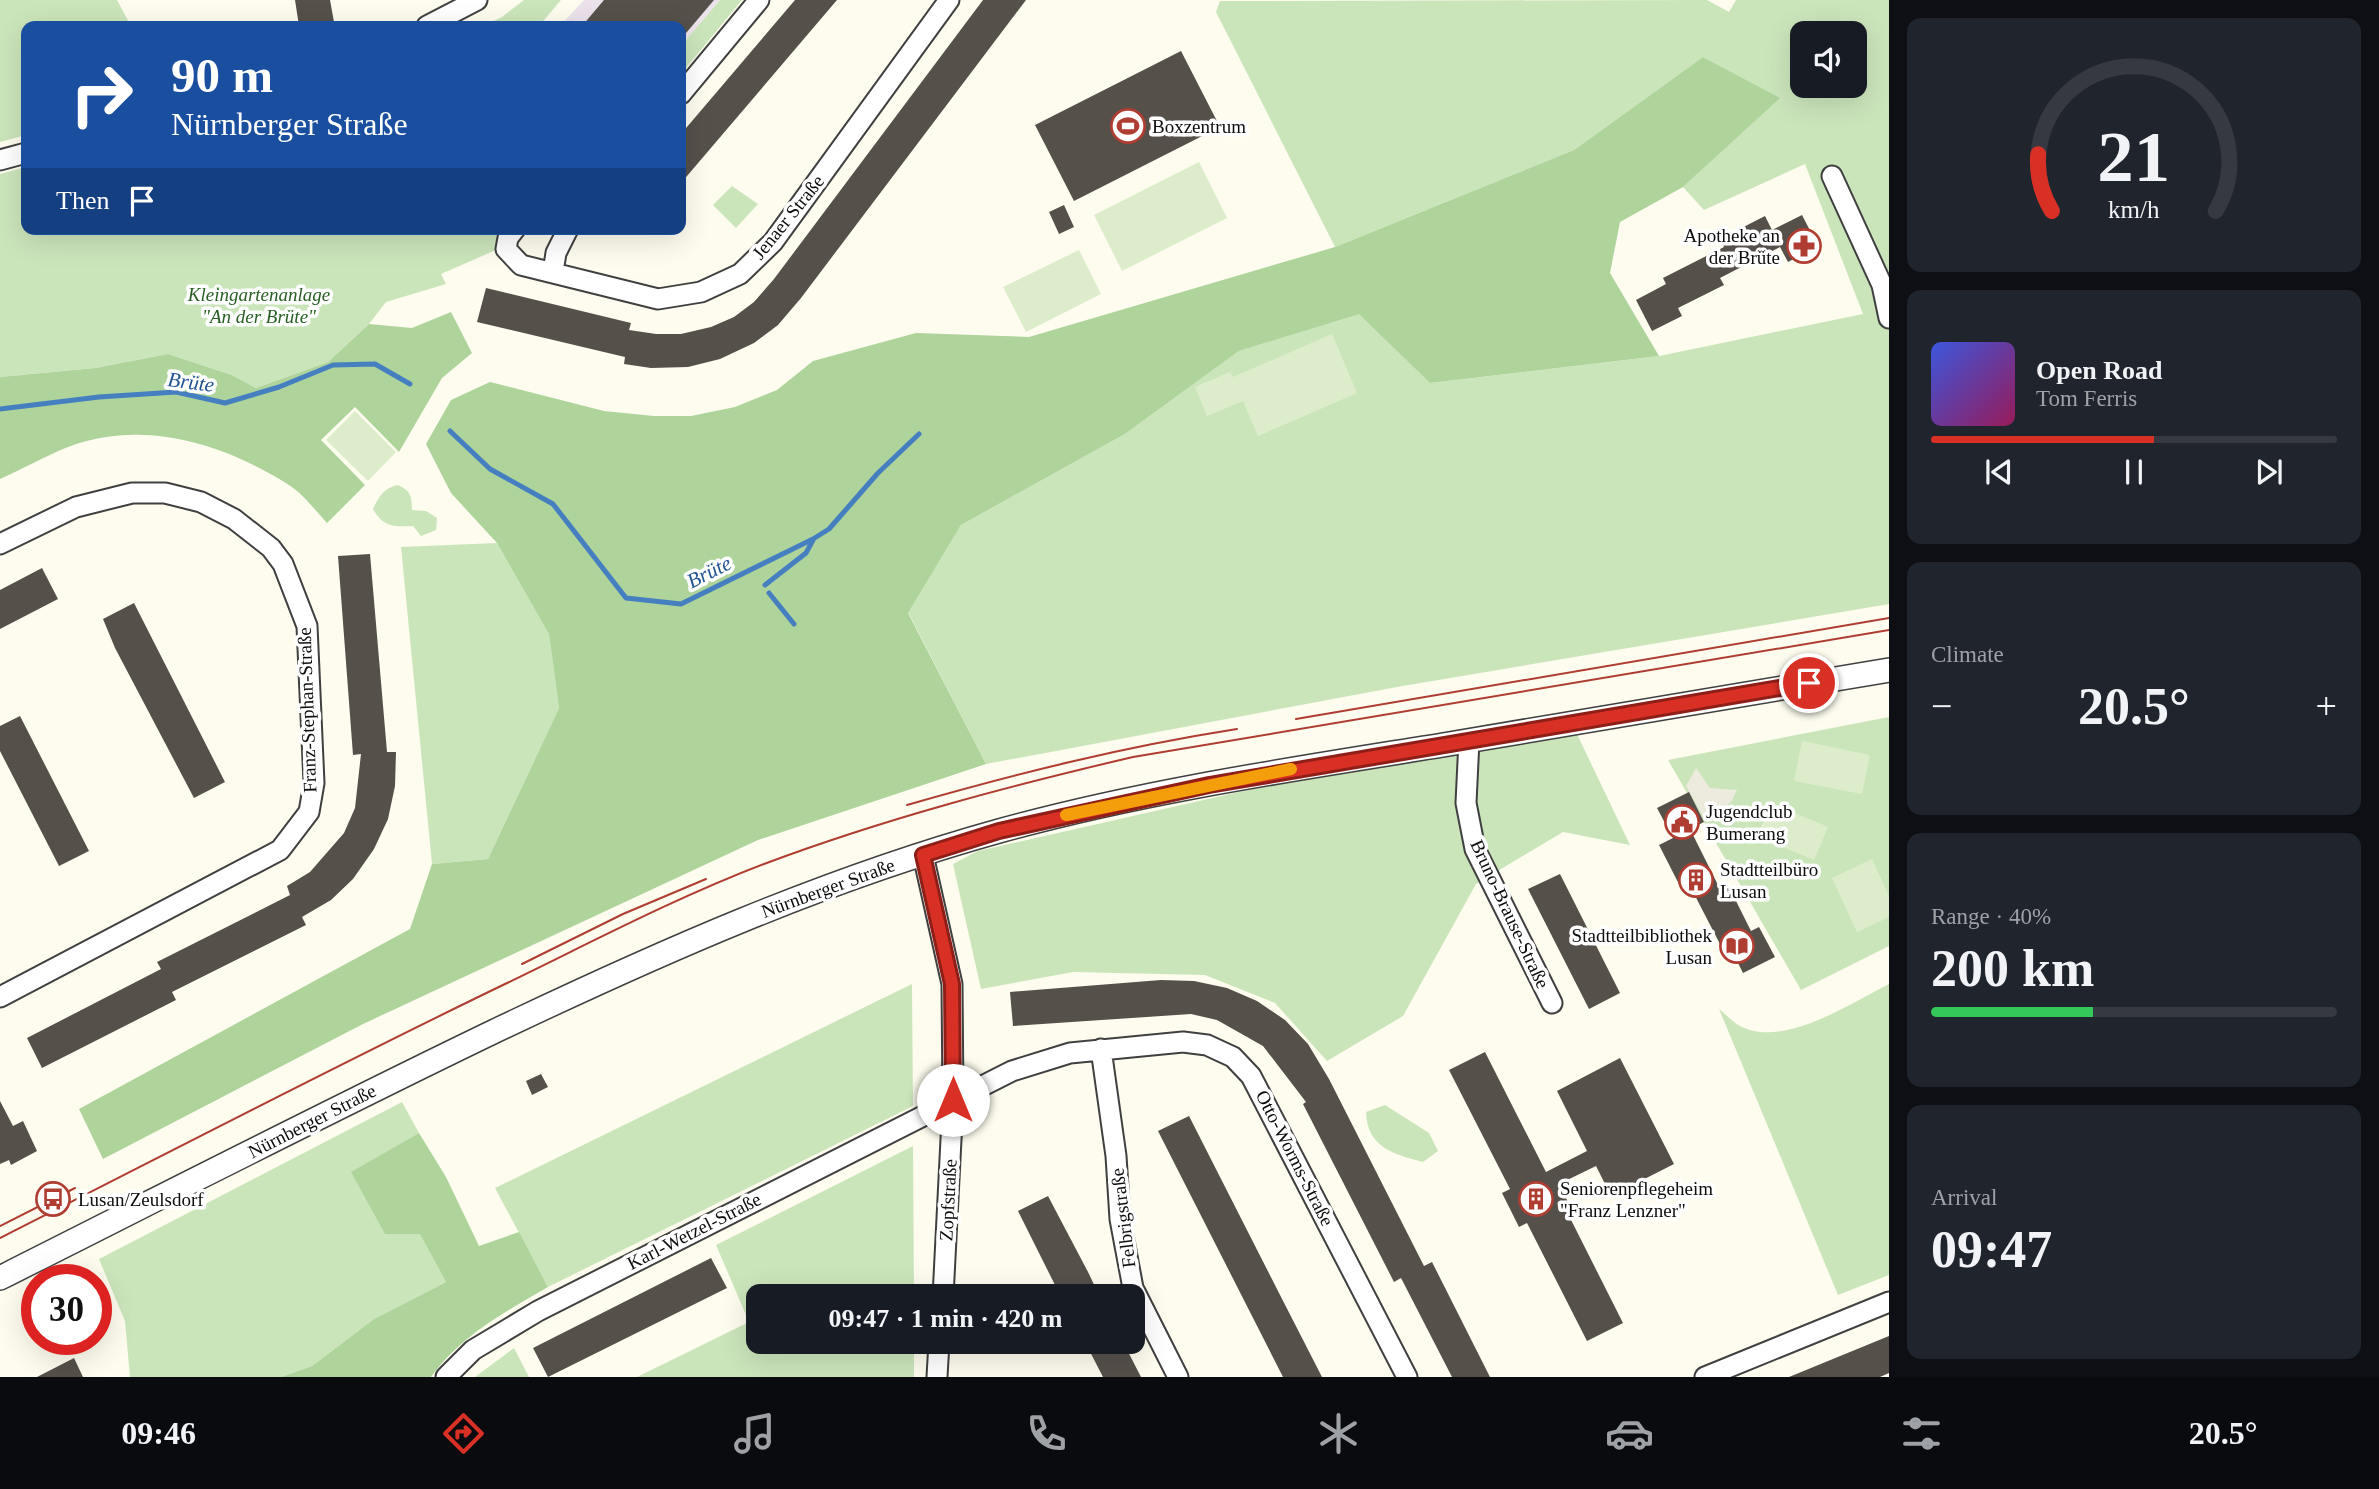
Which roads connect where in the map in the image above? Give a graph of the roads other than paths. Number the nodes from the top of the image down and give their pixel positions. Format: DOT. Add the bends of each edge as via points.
graph roads {
  1 [pos="477,0"];
  2 [pos="759,0"];
  3 [pos="949,0"];
  4 [pos="437,21"];
  5 [pos="686,88"];
  6 [pos="21,154"];
  7 [pos="0,160"];
  8 [pos="1832,176"];
  9 [pos="510,235"];
  10 [pos="563,235"];
  11 [pos="553,272"];
  12 [pos="1889,318"];
  13 [pos="0,544"];
  14 [pos="1889,670"];
  15 [pos="1469,740"];
  16 [pos="923,855"];
  17 [pos="0,997"];
  18 [pos="1552,1003"];
  19 [pos="1101,1049"];
  20 [pos="953,1100"];
  21 [pos="0,1278"];
  22 [pos="944,1284"];
  23 [pos="1889,1302"];
  24 [pos="938,1354"];
  25 [pos="446,1377"];
  26 [pos="937,1377"];
  27 [pos="1178,1377"];
  28 [pos="1406,1377"];
  29 [pos="1705,1377"];
  1 -- 4 [label="street"];
  2 -- 5 [label="street"];
  3 -- 11 [label="street, Jenaer Straße" via="773,242 740,274 701,292 658,299"];
  6 -- 7 [label="street"];
  8 -- 12 [label="street" via="1882,285"];
  9 -- 11 [label="street, Jenaer Straße" via="506,249 521,265"];
  10 -- 11 [label="street"];
  13 -- 17 [label="street, Franz-Stephan-Straße" via="76,507 132,493 165,493 201,502 234,519 271,548 283,564 307,626 314,783 309,812 280,850"];
  14 -- 15 [label="street, Nürnberger Straße"];
  15 -- 16 [label="street, Nürnberger Straße" via="1132,800 999,831"];
  15 -- 18 [label="street, Bruno-Brause-Straße" via="1466,803 1475,849"];
  16 -- 20 [label="street, Zopfstraße" via="952,984"];
  16 -- 21 [label="street, Nürnberger Straße" via="792,899 661,952"];
  19 -- 20 [label="street, Otto-Worms-Straße" via="1070,1053 1012,1071"];
  19 -- 27 [label="street, Felbrigstraße" via="1116,1156 1119,1219 1133,1288"];
  19 -- 28 [label="street, Otto-Worms-Straße" via="1195,1044 1233,1057 1242,1066 1272,1110"];
  20 -- 22 [label="street, Zopfstraße"];
  20 -- 25 [label="street, Karl-Wetzel-Straße" via="538,1311 473,1350"];
  23 -- 29 [label="street"];
  24 -- 26 [label="street"];
}
